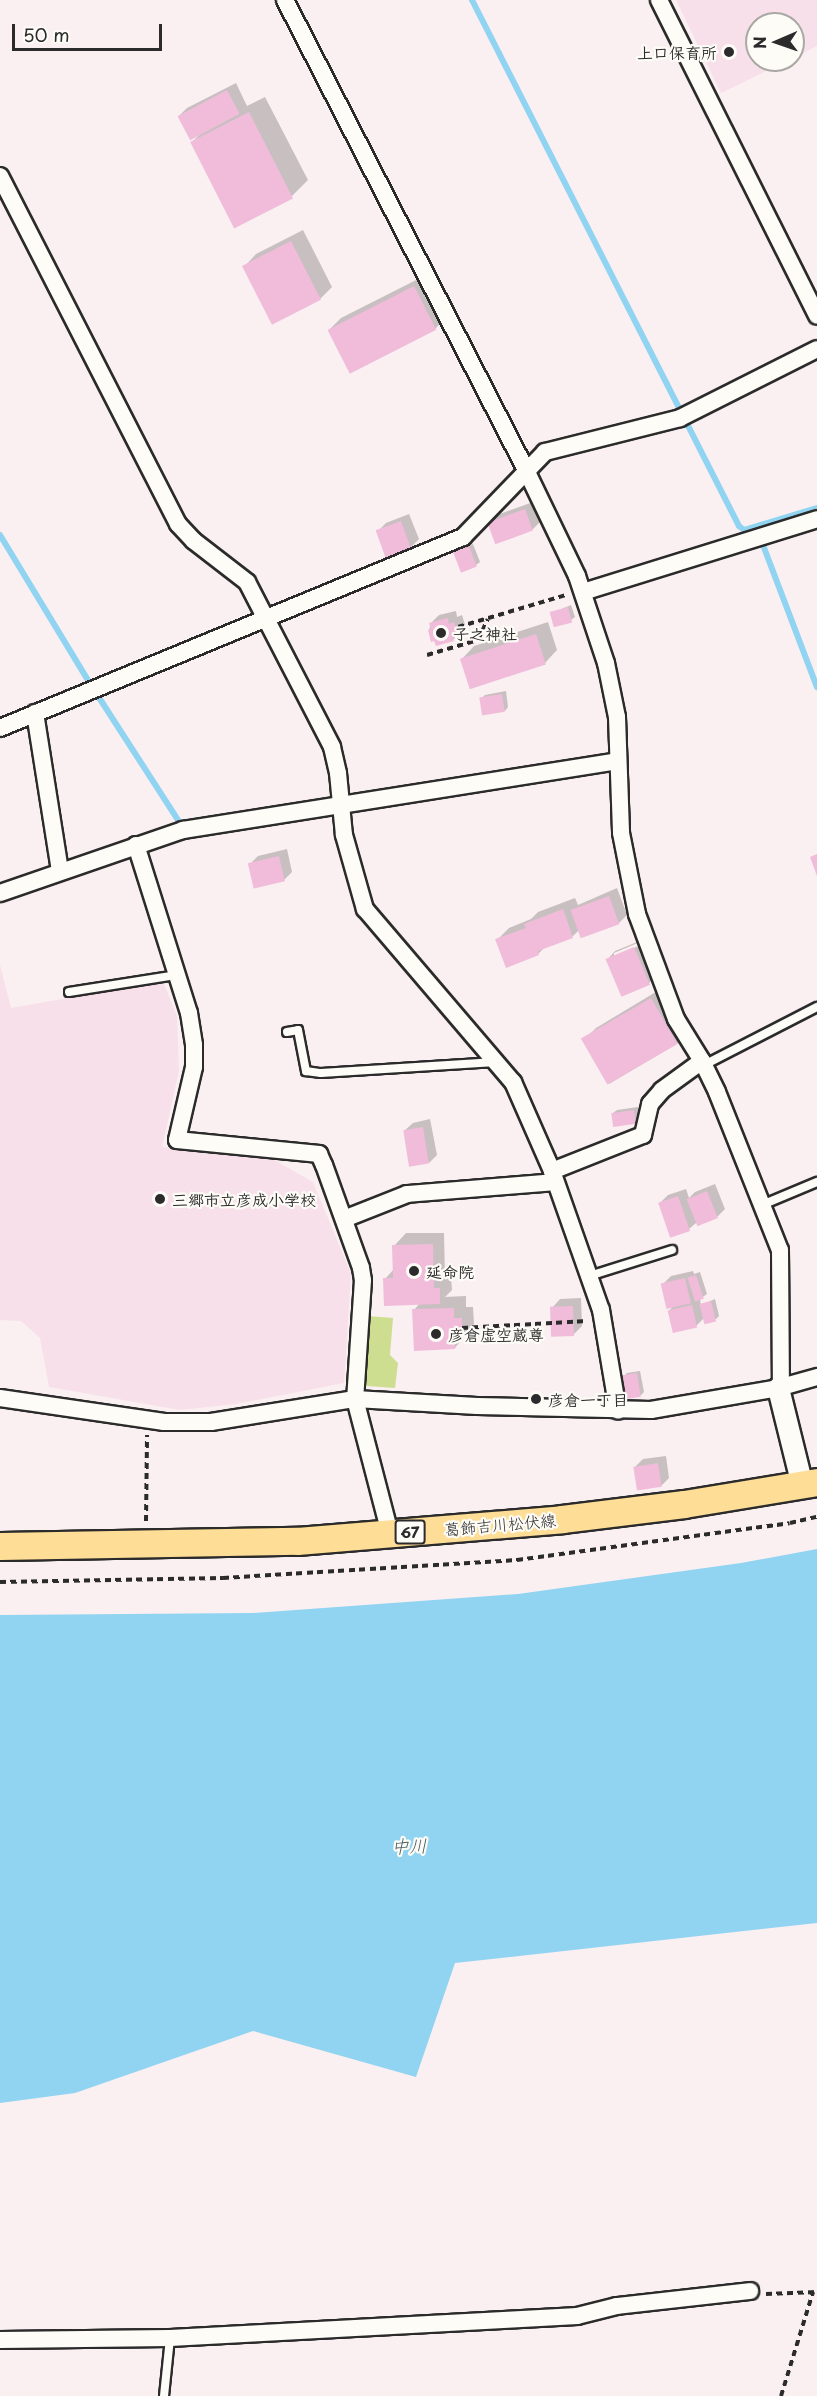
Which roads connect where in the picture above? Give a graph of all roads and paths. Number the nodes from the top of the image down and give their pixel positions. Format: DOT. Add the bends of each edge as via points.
graph roads {
  1 [pos="285,0"];
  2 [pos="659,0"];
  3 [pos="0,176"];
  4 [pos="817,316"];
  5 [pos="817,349"];
  6 [pos="526,470"];
  7 [pos="817,519"];
  8 [pos="582,591"];
  9 [pos="266,616"];
  10 [pos="488,618"];
  11 [pos="458,627"];
  12 [pos="427,655"];
  13 [pos="35,713"];
  14 [pos="0,728"];
  15 [pos="618,761"];
  16 [pos="341,804"];
  17 [pos="136,845"];
  18 [pos="60,871"];
  19 [pos="0,893"];
  20 [pos="176,975"];
  21 [pos="69,992"];
  22 [pos="817,1007"];
  23 [pos="286,1032"];
  24 [pos="496,1062"];
  25 [pos="703,1063"];
  26 [pos="554,1177"];
  27 [pos="817,1182"];
  28 [pos="762,1205"];
  29 [pos="344,1219"];
  30 [pos="672,1250"];
  31 [pos="589,1276"];
  32 [pos="603,1320"];
  33 [pos="462,1328"];
  34 [pos="817,1377"];
  35 [pos="780,1388"];
  36 [pos="0,1398"];
  37 [pos="355,1399"];
  38 [pos="618,1411"];
  39 [pos="147,1420"];
  40 [pos="810,1483"];
  41 [pos="817,1517"];
  42 [pos="390,1533"];
  43 [pos="145,1545"];
  44 [pos="0,1546"];
  45 [pos="0,1582"];
  46 [pos="750,2291"];
  47 [pos="815,2292"];
  48 [pos="170,2338"];
  49 [pos="0,2340"];
  50 [pos="164,2396"];
  51 [pos="781,2396"];
  1 -- 6 [label="street"];
  2 -- 4 [label="street"];
  3 -- 9 [label="street" via="178,524 247,582"];
  5 -- 6 [label="street" via="680,418 545,452"];
  6 -- 8 [label="street"];
  6 -- 9 [label="street" via="463,537"];
  7 -- 8 [label="street"];
  8 -- 10 [label="path"];
  8 -- 15 [label="street" via="606,663 617,717"];
  9 -- 13 [label="street"];
  9 -- 16 [label="street" via="332,747"];
  10 -- 11 [label="path"];
  10 -- 12 [label="path" via="478,640"];
  13 -- 14 [label="street"];
  13 -- 18 [label="street"];
  15 -- 16 [label="street"];
  15 -- 25 [label="street" via="621,833 634,905 676,1019"];
  16 -- 17 [label="street" via="183,830"];
  16 -- 24 [label="street" via="344,835 365,909"];
  17 -- 18 [label="street"];
  17 -- 20 [label="street"];
  18 -- 19 [label="street"];
  20 -- 21 [label="lane"];
  20 -- 29 [label="street" via="189,1013 194,1067 177,1140 319,1154"];
  22 -- 25 [label="lane"];
  23 -- 24 [label="lane" via="298,1030 306,1071 313,1072"];
  24 -- 26 [label="street" via="513,1082"];
  25 -- 26 [label="street" via="663,1090 650,1104 644,1135"];
  25 -- 28 [label="street"];
  26 -- 29 [label="street" via="407,1194"];
  26 -- 31 [label="street"];
  27 -- 28 [label="lane"];
  28 -- 35 [label="street" via="780,1250"];
  29 -- 37 [label="street" via="363,1280"];
  30 -- 31 [label="lane"];
  31 -- 32 [label="street"];
  32 -- 33 [label="path"];
  32 -- 38 [label="street"];
  34 -- 35 [label="street"];
  35 -- 38 [label="street" via="678,1407"];
  35 -- 40 [label="street"];
  36 -- 39 [label="street"];
  37 -- 38 [label="street"];
  37 -- 39 [label="street" via="235,1420"];
  37 -- 42 [label="street"];
  39 -- 43 [label="path"];
  40 -- 42 [label="main road, 葛飾吉川松伏線 / 67" via="562,1519"];
  41 -- 45 [label="path" via="517,1560 223,1578"];
  42 -- 43 [label="main road, 葛飾吉川松伏線 / 67" via="297,1541"];
  43 -- 44 [label="main road, 葛飾吉川松伏線 / 67"];
  46 -- 47 [label="path" via="781,2295"];
  46 -- 48 [label="street" via="617,2306 577,2316"];
  47 -- 51 [label="path"];
  48 -- 49 [label="street"];
  48 -- 50 [label="lane"];
}
